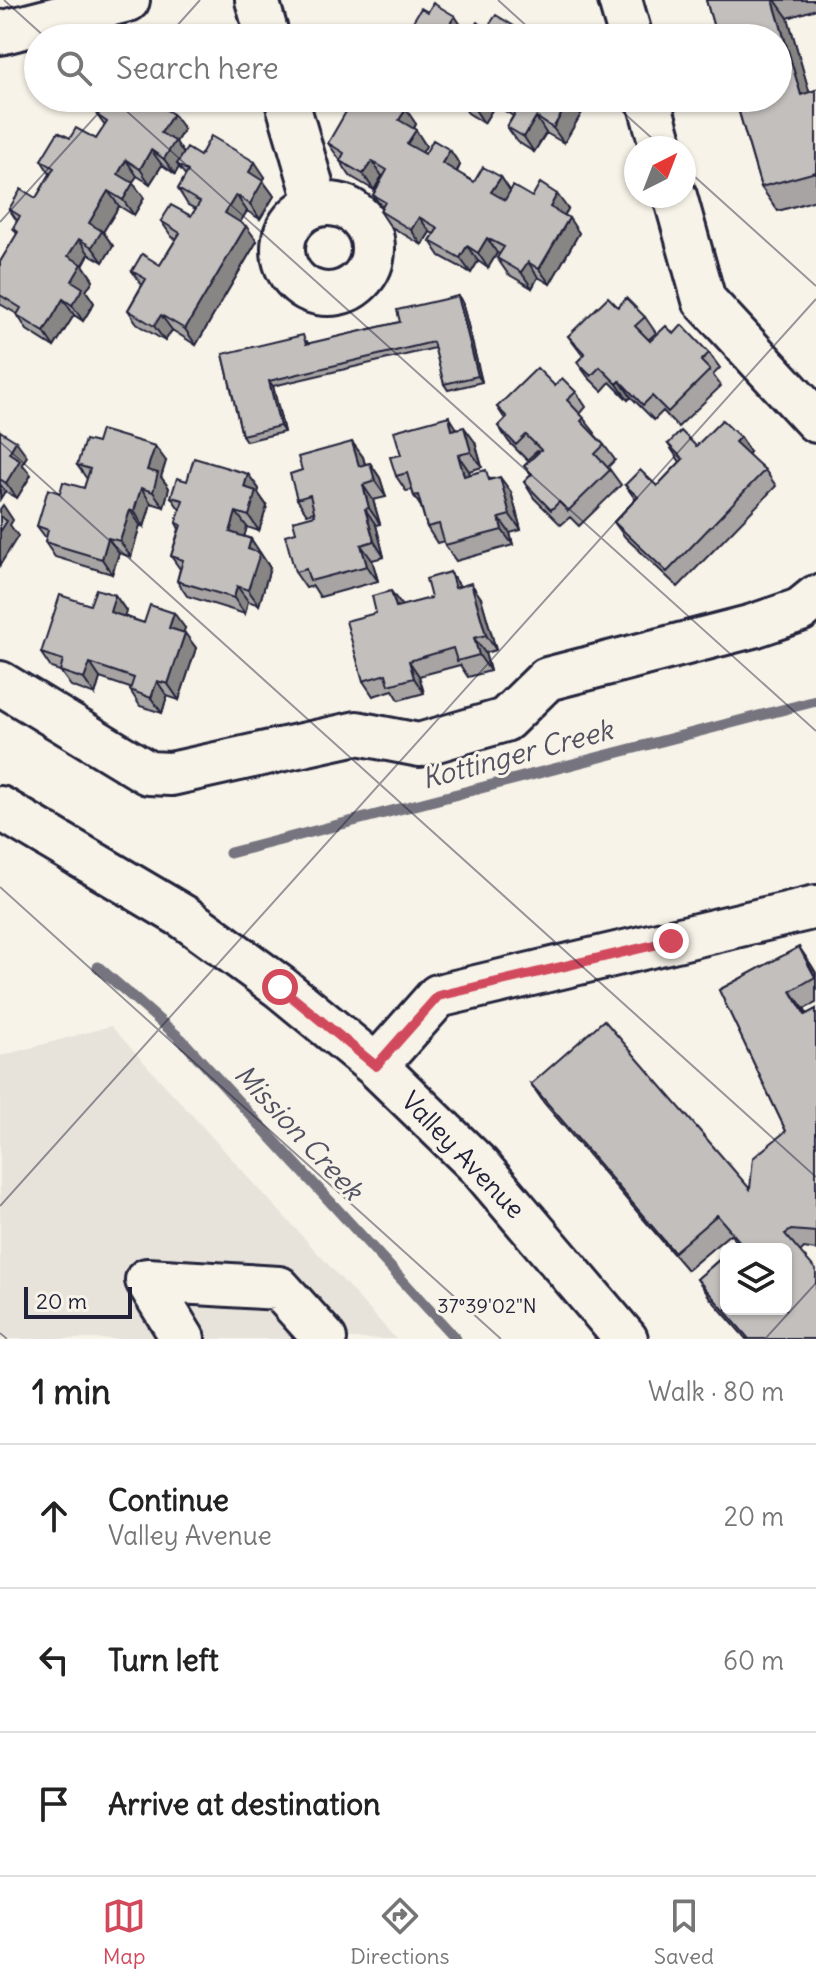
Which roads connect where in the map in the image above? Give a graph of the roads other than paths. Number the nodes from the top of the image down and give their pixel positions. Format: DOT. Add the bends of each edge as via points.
graph roads {
  1 [pos="128,0"];
  2 [pos="257,0"];
  3 [pos="620,0"];
  4 [pos="35,24"];
  5 [pos="264,24"];
  6 [pos="627,24"];
  7 [pos="24,27"];
  8 [pos="0,33"];
  9 [pos="290,112"];
  10 [pos="652,112"];
  11 [pos="659,136"];
  12 [pos="317,204"];
  13 [pos="678,208"];
  14 [pos="816,421"];
  15 [pos="816,597"];
  16 [pos="0,683"];
  17 [pos="0,808"];
  18 [pos="816,907"];
  19 [pos="376,1066"];
  20 [pos="183,1339"];
  21 [pos="325,1339"];
  22 [pos="626,1339"];
  1 -- 4 [label="street"];
  2 -- 5 [label="street"];
  3 -- 6 [label="street"];
  7 -- 8 [label="street"];
  9 -- 12 [label="street"];
  10 -- 11 [label="street"];
  13 -- 14 [label="street" via="704,300"];
  15 -- 16 [label="street" via="800,610 753,626 547,679 505,720 419,745 357,733 171,774 148,773"];
  17 -- 19 [label="street, Valley Avenue" via="184,917"];
  18 -- 19 [label="street" via="438,996"];
  19 -- 22 [label="street, Valley Avenue" via="479,1166"];
  20 -- 21 [label="street" via="147,1280 279,1288"];
}
